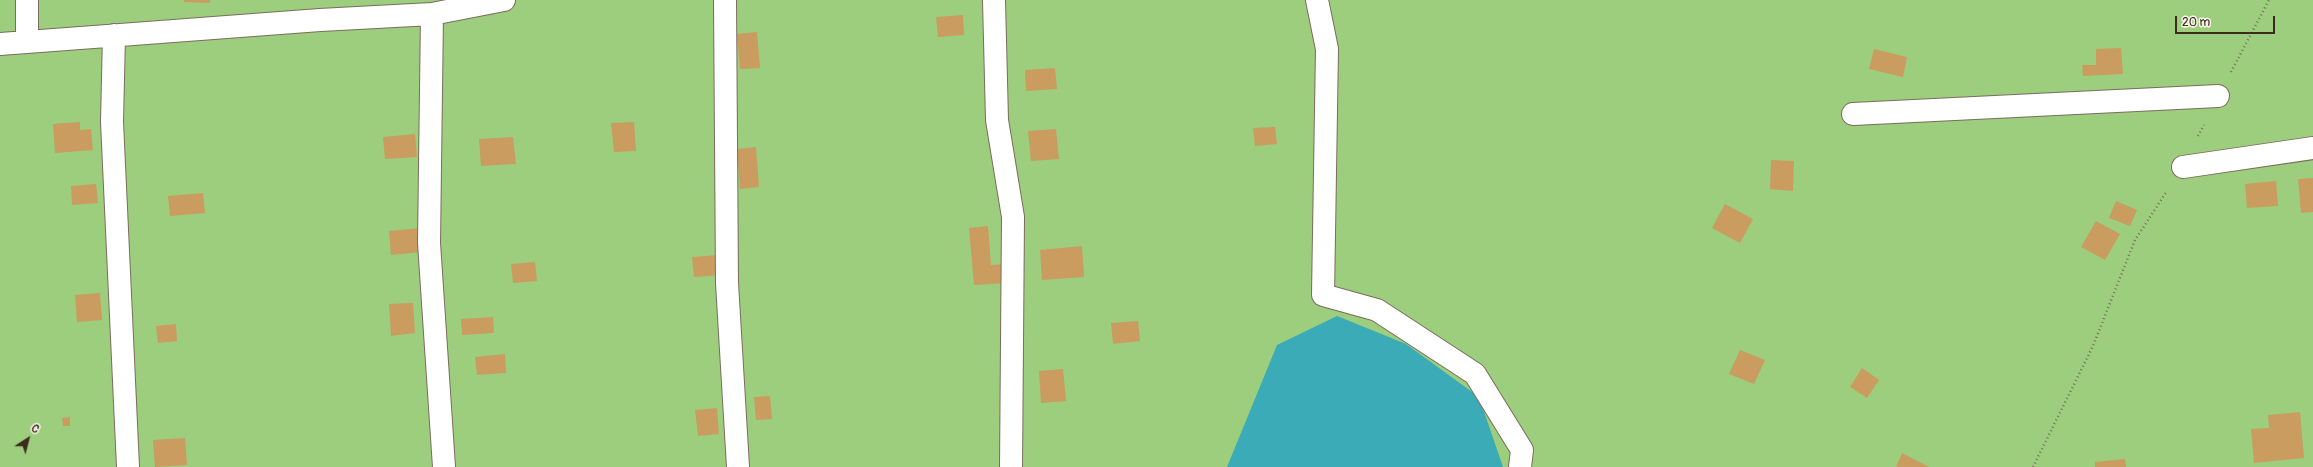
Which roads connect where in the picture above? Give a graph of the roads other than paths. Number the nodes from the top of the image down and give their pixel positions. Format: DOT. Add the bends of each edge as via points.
graph roads {
  1 [pos="27,0"];
  2 [pos="504,0"];
  3 [pos="725,0"];
  4 [pos="994,0"];
  5 [pos="1317,0"];
  6 [pos="432,14"];
  7 [pos="114,35"];
  8 [pos="27,41"];
  9 [pos="0,44"];
  10 [pos="2218,96"];
  11 [pos="1853,114"];
  12 [pos="2313,148"];
  13 [pos="2183,167"];
  14 [pos="128,467"];
  15 [pos="444,467"];
  16 [pos="738,467"];
  17 [pos="1011,467"];
  18 [pos="1520,467"];
  1 -- 8 [label="lane"];
  2 -- 6 [label="lane"];
  3 -- 16 [label="lane" via="727,283"];
  4 -- 17 [label="lane" via="996,120 1013,218"];
  5 -- 18 [label="lane" via="1327,49 1322,295 1377,310 1475,374 1522,450"];
  6 -- 7 [label="lane"];
  6 -- 15 [label="lane" via="429,243"];
  7 -- 8 [label="lane"];
  7 -- 14 [label="lane" via="112,122"];
  8 -- 9 [label="lane"];
  10 -- 11 [label="lane"];
  12 -- 13 [label="lane"];
}
